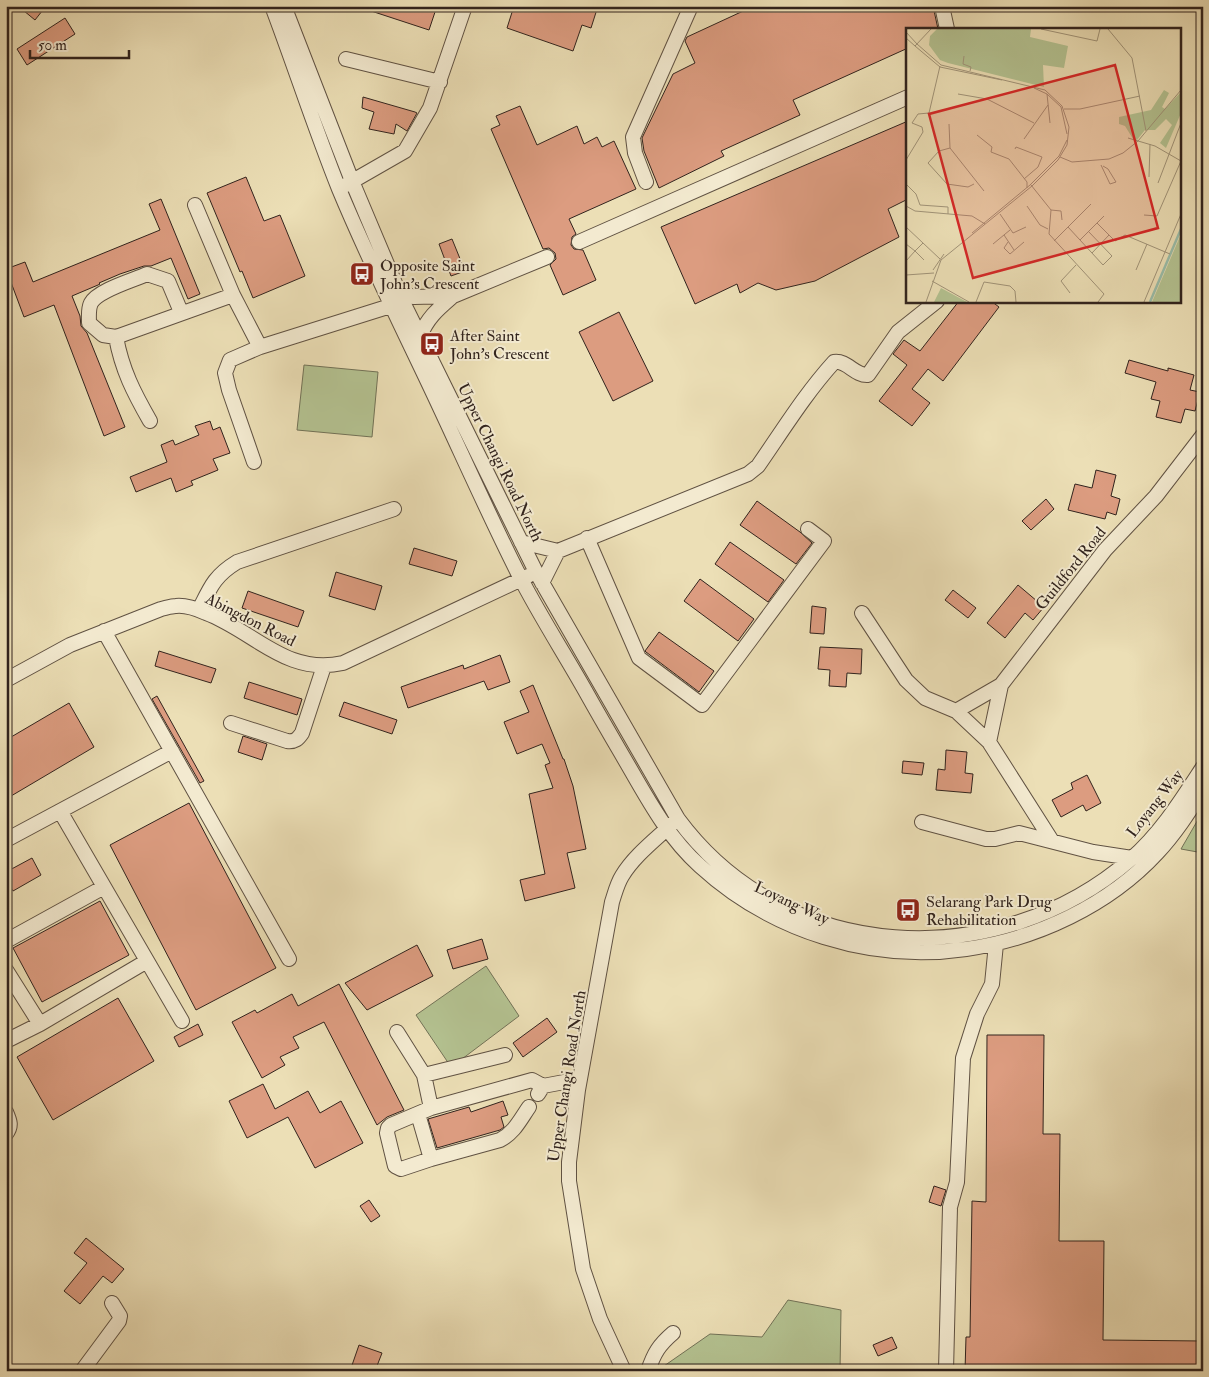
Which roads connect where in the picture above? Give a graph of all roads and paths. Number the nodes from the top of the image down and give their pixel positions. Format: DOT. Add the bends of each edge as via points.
graph roads {
  1 [pos="272,6"];
  2 [pos="284,6"];
  3 [pos="465,6"];
  4 [pos="691,6"];
  5 [pos="942,6"];
  6 [pos="947,28"];
  7 [pos="346,59"];
  8 [pos="440,82"];
  9 [pos="906,98"];
  10 [pos="352,181"];
  11 [pos="646,182"];
  12 [pos="339,189"];
  13 [pos="196,205"];
  14 [pos="579,242"];
  15 [pos="546,256"];
  16 [pos="233,294"];
  17 [pos="453,296"];
  18 [pos="398,300"];
  19 [pos="936,302"];
  20 [pos="181,312"];
  21 [pos="420,336"];
  22 [pos="116,337"];
  23 [pos="260,348"];
  24 [pos="150,421"];
  25 [pos="1203,435"];
  26 [pos="254,462"];
  27 [pos="394,509"];
  28 [pos="808,529"];
  29 [pos="587,538"];
  30 [pos="521,542"];
  31 [pos="558,551"];
  32 [pos="539,578"];
  33 [pos="521,579"];
  34 [pos="199,610"];
  35 [pos="862,613"];
  36 [pos="104,631"];
  37 [pos="324,666"];
  38 [pos="6,680"];
  39 [pos="1001,685"];
  40 [pos="956,711"];
  41 [pos="231,723"];
  42 [pos="989,742"];
  43 [pos="172,751"];
  44 [pos="1203,766"];
  45 [pos="1203,790"];
  46 [pos="60,812"];
  47 [pos="678,819"];
  48 [pos="922,822"];
  49 [pos="667,829"];
  50 [pos="6,840"];
  51 [pos="1052,841"];
  52 [pos="683,849"];
  53 [pos="1132,858"];
  54 [pos="104,887"];
  55 [pos="6,941"];
  56 [pos="996,944"];
  57 [pos="289,959"];
  58 [pos="147,960"];
  59 [pos="6,970"];
  60 [pos="182,1020"];
  61 [pos="40,1024"];
  62 [pos="397,1032"];
  63 [pos="6,1041"];
  64 [pos="505,1055"];
  65 [pos="424,1075"];
  66 [pos="580,1079"];
  67 [pos="529,1108"];
  68 [pos="425,1111"];
  69 [pos="6,1112"];
  70 [pos="6,1134"];
  71 [pos="431,1159"];
  72 [pos="112,1303"];
  73 [pos="674,1333"];
  74 [pos="82,1371"];
  75 [pos="624,1371"];
  76 [pos="648,1371"];
  77 [pos="946,1371"];
  1 -- 12 [label="street, Upper Changi Road North"];
  2 -- 10 [label="street, Upper Changi Road North"];
  3 -- 8 [label="street"];
  4 -- 11 [label="street" via="632,137 634,153"];
  5 -- 6 [label="street"];
  7 -- 8 [label="street"];
  8 -- 10 [label="street" via="430,108 405,151"];
  9 -- 14 [label="street"];
  10 -- 12 [label="street"];
  10 -- 18 [label="street, Upper Changi Road North"];
  12 -- 18 [label="street, Upper Changi Road North"];
  13 -- 16 [label="street"];
  15 -- 17 [label="street"];
  16 -- 20 [label="street"];
  16 -- 23 [label="street"];
  17 -- 18 [label="street"];
  17 -- 21 [label="street" via="431,315"];
  18 -- 21 [label="street, Upper Changi Road North"];
  18 -- 23 [label="street"];
  18 -- 33 [label="street, Upper Changi Road North"];
  19 -- 29 [label="street" via="898,332 868,375 834,362 754,470"];
  20 -- 22 [label="street"];
  20 -- 22 [label="street" via="168,281 147,274 105,292 90,304 90,323 103,335"];
  21 -- 30 [label="street, Upper Changi Road North"];
  22 -- 24 [label="street" via="129,384"];
  23 -- 26 [label="street" via="230,360 225,373"];
  25 -- 39 [label="street, Guildford Road" via="1156,496 1105,550"];
  27 -- 34 [label="street" via="237,562 223,570"];
  28 -- 29 [label="street" via="824,541 702,705 639,658"];
  29 -- 31 [label="street"];
  30 -- 31 [label="street"];
  30 -- 32 [label="street, Upper Changi Road North"];
  31 -- 32 [label="street"];
  32 -- 33 [label="street, Abingdon Road"];
  32 -- 47 [label="street, Upper Changi Road North"];
  33 -- 37 [label="street, Abingdon Road" via="343,663"];
  33 -- 49 [label="street, Upper Changi Road North"];
  34 -- 36 [label="street, Abingdon Road" via="168,607"];
  34 -- 37 [label="street, Abingdon Road" via="285,657"];
  35 -- 40 [label="street" via="906,680 925,698"];
  36 -- 38 [label="street, Abingdon Road" via="70,645"];
  36 -- 43 [label="street"];
  37 -- 41 [label="street" via="298,739 287,741"];
  39 -- 40 [label="street, Guildford Road"];
  39 -- 42 [label="street"];
  40 -- 42 [label="street"];
  42 -- 51 [label="street"];
  43 -- 46 [label="street"];
  43 -- 57 [label="street"];
  44 -- 53 [label="street, Loyang Way" via="1155,835"];
  45 -- 56 [label="street, Loyang Way" via="1174,833 1127,881 1068,917 1020,938"];
  46 -- 50 [label="street"];
  46 -- 54 [label="street"];
  47 -- 49 [label="street, Upper Changi Road North"];
  47 -- 53 [label="street, Loyang Way" via="696,842 726,870 772,902 826,925 894,937 968,935 1015,924 1072,899"];
  48 -- 51 [label="street" via="986,839 1019,833"];
  49 -- 52 [label="street, Upper Changi Road North"];
  49 -- 66 [label="street, Upper Changi Road North" via="632,863 616,888"];
  51 -- 53 [label="street"];
  52 -- 56 [label="street, Loyang Way" via="715,879 743,899 797,927 829,939 896,952 948,952"];
  54 -- 55 [label="street"];
  54 -- 58 [label="street"];
  56 -- 77 [label="street" via="992,984 977,1014 963,1058 957,1182 950,1208"];
  58 -- 60 [label="street"];
  58 -- 61 [label="street"];
  59 -- 61 [label="street"];
  61 -- 63 [label="street"];
  62 -- 65 [label="street"];
  64 -- 65 [label="street"];
  65 -- 68 [label="street"];
  66 -- 68 [label="street" via="540,1090 532,1080"];
  66 -- 75 [label="street, Upper Changi Road North" via="569,1162 571,1200 583,1269 600,1319"];
  67 -- 71 [label="street" via="508,1136"];
  68 -- 71 [label="street"];
  68 -- 71 [label="street" via="388,1128 387,1133 395,1166 400,1169"];
  69 -- 70 [label="street" via="10,1123"];
  72 -- 74 [label="street" via="120,1316 119,1321"];
  73 -- 76 [label="street" via="659,1345"];
}
